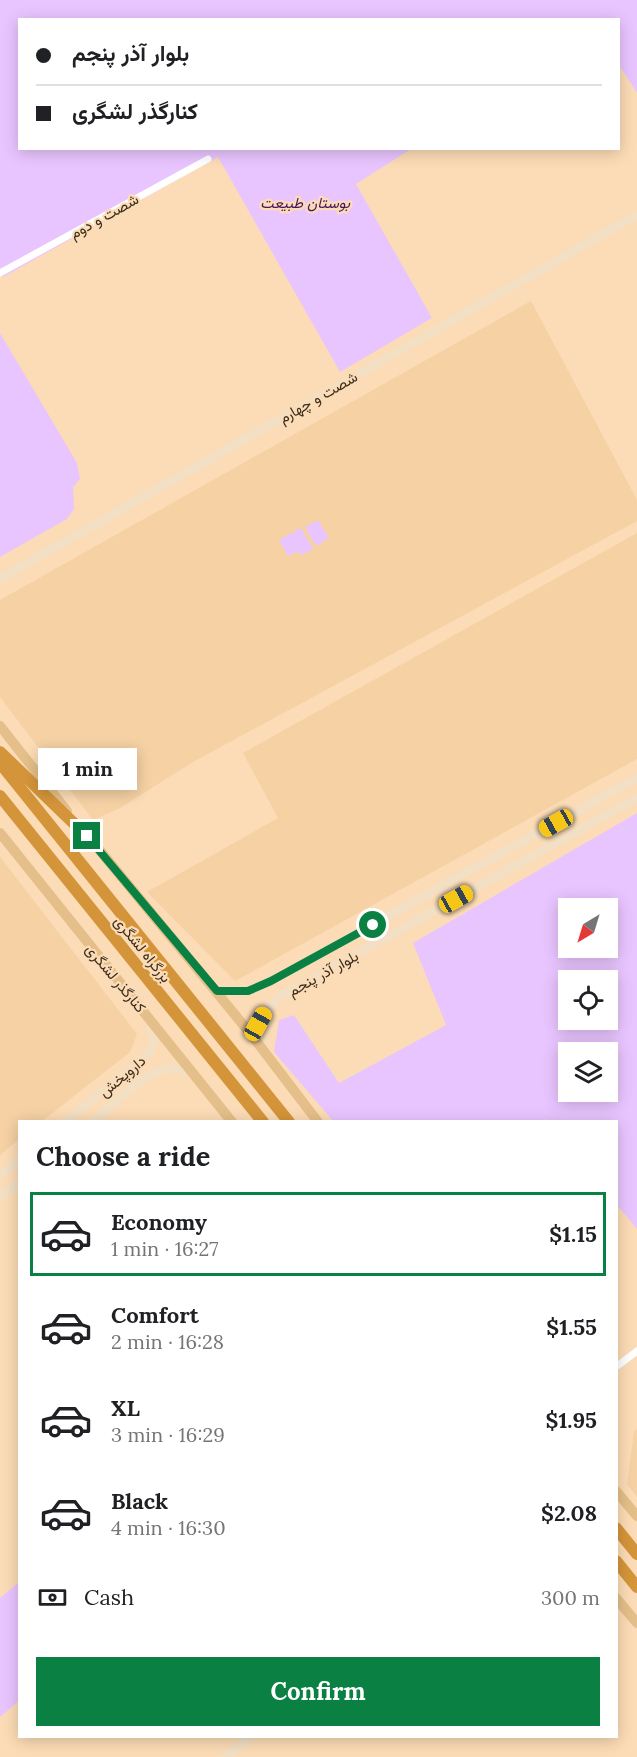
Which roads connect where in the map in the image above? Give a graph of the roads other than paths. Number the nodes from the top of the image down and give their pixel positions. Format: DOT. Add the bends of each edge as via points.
graph roads {
  1 [pos="208,159"];
  2 [pos="637,215"];
  3 [pos="0,273"];
  4 [pos="0,579"];
  5 [pos="0,726"];
  6 [pos="0,752"];
  7 [pos="0,763"];
  8 [pos="637,778"];
  9 [pos="0,796"];
  10 [pos="637,798"];
  11 [pos="0,833"];
  12 [pos="87,836"];
  13 [pos="217,991"];
  14 [pos="149,1018"];
  15 [pos="262,1047"];
  16 [pos="141,1061"];
  17 [pos="150,1076"];
  18 [pos="199,1079"];
  19 [pos="68,1120"];
  20 [pos="95,1120"];
  21 [pos="230,1120"];
  22 [pos="261,1120"];
  23 [pos="286,1120"];
  24 [pos="317,1120"];
  25 [pos="18,1161"];
  26 [pos="0,1175"];
  27 [pos="18,1183"];
  28 [pos="0,1197"];
  29 [pos="637,1351"];
  30 [pos="618,1365"];
  31 [pos="618,1493"];
  32 [pos="637,1516"];
  33 [pos="618,1530"];
  34 [pos="637,1554"];
  35 [pos="618,1564"];
  36 [pos="637,1587"];
  37 [pos="618,1600"];
  38 [pos="637,1623"];
  39 [pos="249,1738"];
  40 [pos="226,1757"];
  1 -- 3 [label="street, شصت و دوم"];
  2 -- 4 [label="street, شصت و چهارم"];
  5 -- 12 [label="main road"];
  6 -- 12 [label="highway"];
  7 -- 23 [label="highway, بزرگراه لشگری"];
  8 -- 13 [label="street, بلوار آذر پنجم" via="271,981 248,991"];
  9 -- 22 [label="highway, بزرگراه لشگری"];
  10 -- 15 [label="street, بلوار آذر پنجم" via="279,997 258,1024"];
  11 -- 14 [label="main road, کنارگذر لشگری"];
  12 -- 13 [label="main road"];
  13 -- 15 [label="main road"];
  14 -- 16 [label="street, داروپخش" via="154,1041"];
  14 -- 18 [label="main road, کنارگذر لشگری"];
  15 -- 24 [label="main road"];
  16 -- 17 [label="street" via="148,1064"];
  16 -- 19 [label="street, داروپخش"];
  17 -- 18 [label="street, داروپخش" via="175,1066"];
  17 -- 20 [label="street, داروپخش"];
  18 -- 21 [label="main road, کنارگذر لشگری"];
  25 -- 26 [label="street"];
  27 -- 28 [label="street"];
  29 -- 30 [label="street"];
  31 -- 32 [label="main road"];
  33 -- 34 [label="highway"];
  35 -- 36 [label="highway"];
  37 -- 38 [label="main road"];
  39 -- 40 [label="street"];
}
